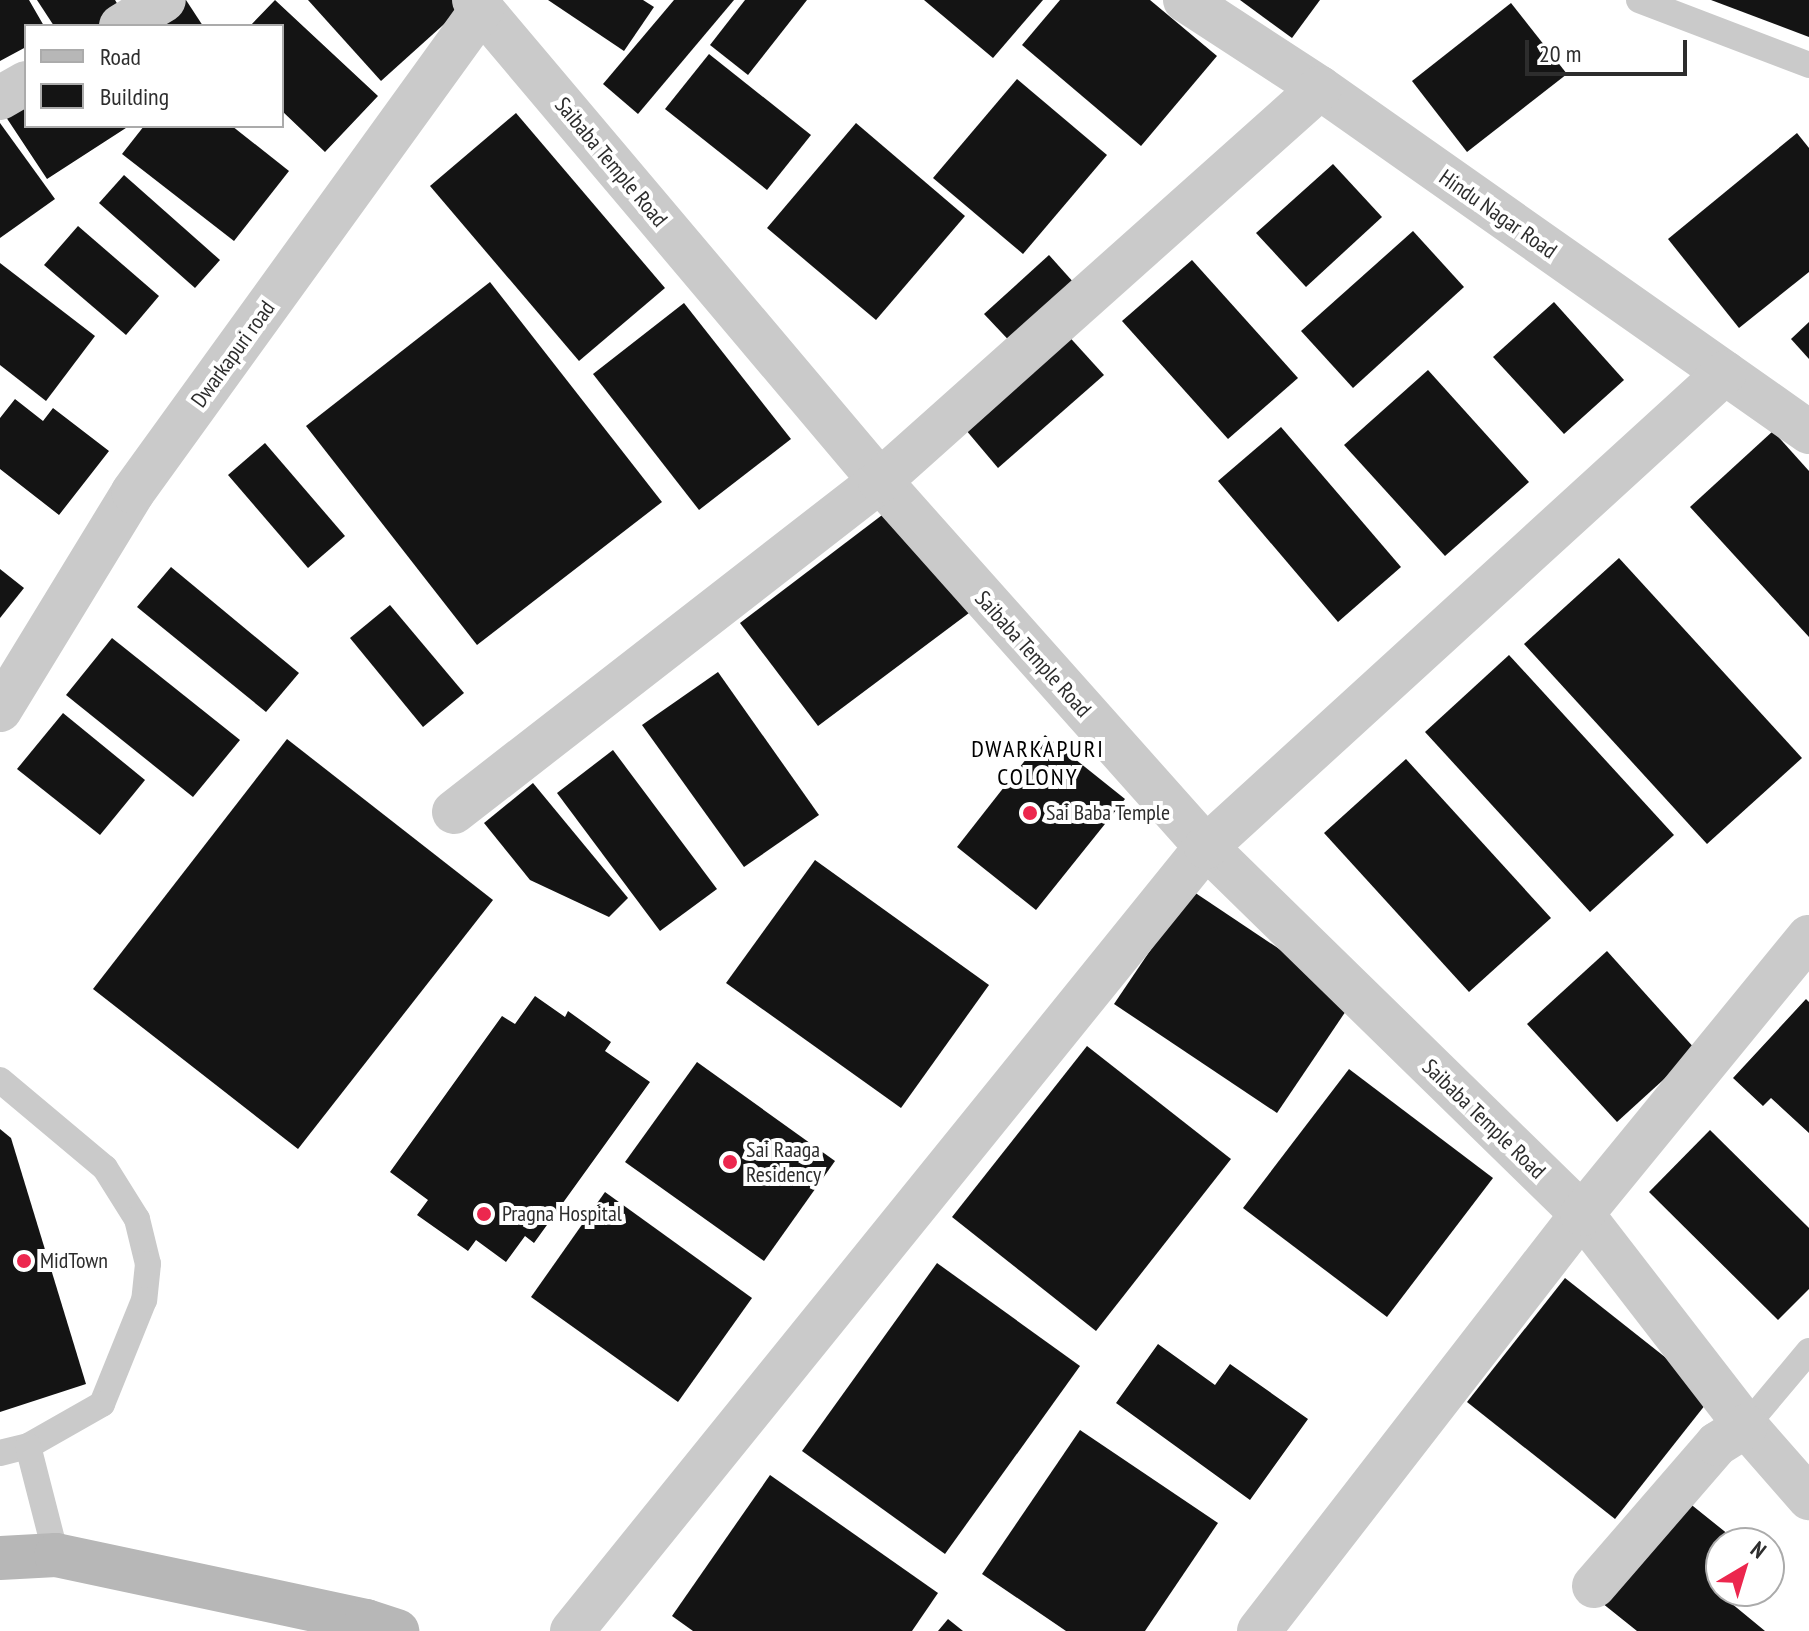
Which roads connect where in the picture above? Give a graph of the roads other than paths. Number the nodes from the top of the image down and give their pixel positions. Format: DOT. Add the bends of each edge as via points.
graph roads {
  1 [pos="164,0"];
  2 [pos="1185,0"];
  3 [pos="1639,0"];
  4 [pos="478,5"];
  5 [pos="124,24"];
  6 [pos="1809,65"];
  7 [pos="24,84"];
  8 [pos="1320,88"];
  9 [pos="0,98"];
  10 [pos="1725,373"];
  11 [pos="1809,432"];
  12 [pos="880,481"];
  13 [pos="0,710"];
  14 [pos="454,812"];
  15 [pos="1206,847"];
  16 [pos="1809,937"];
  17 [pos="0,1080"];
  18 [pos="1582,1214"];
  19 [pos="1809,1351"];
  20 [pos="1746,1426"];
  21 [pos="28,1446"];
  22 [pos="0,1453"];
  23 [pos="1809,1498"];
  24 [pos="56,1555"];
  25 [pos="0,1558"];
  26 [pos="1594,1586"];
  27 [pos="397,1631"];
  28 [pos="572,1631"];
  29 [pos="1259,1631"];
  1 -- 5 [label="street"];
  2 -- 8 [label="street, Hindu Nagar Road"];
  3 -- 6 [label="lane"];
  4 -- 12 [label="street, Saibaba Temple Road"];
  4 -- 13 [label="street, Dwarkapuri road" via="133,492"];
  7 -- 9 [label="street"];
  8 -- 10 [label="street, Hindu Nagar Road"];
  8 -- 12 [label="street"];
  10 -- 11 [label="street, Hindu Nagar Road"];
  10 -- 15 [label="street"];
  12 -- 14 [label="street"];
  12 -- 15 [label="street, Saibaba Temple Road"];
  15 -- 18 [label="street, Saibaba Temple Road"];
  15 -- 28 [label="street"];
  16 -- 18 [label="street"];
  17 -- 21 [label="lane" via="105,1168 137,1219 148,1264 144,1300 102,1404"];
  18 -- 20 [label="street, Saibaba Temple Road"];
  18 -- 29 [label="street"];
  19 -- 20 [label="lane"];
  20 -- 23 [label="street, Saibaba Temple Road"];
  20 -- 26 [label="street" via="1717,1444"];
  21 -- 22 [label="lane"];
  21 -- 24 [label="lane"];
  24 -- 25 [label="street"];
  24 -- 27 [label="street"];
}
